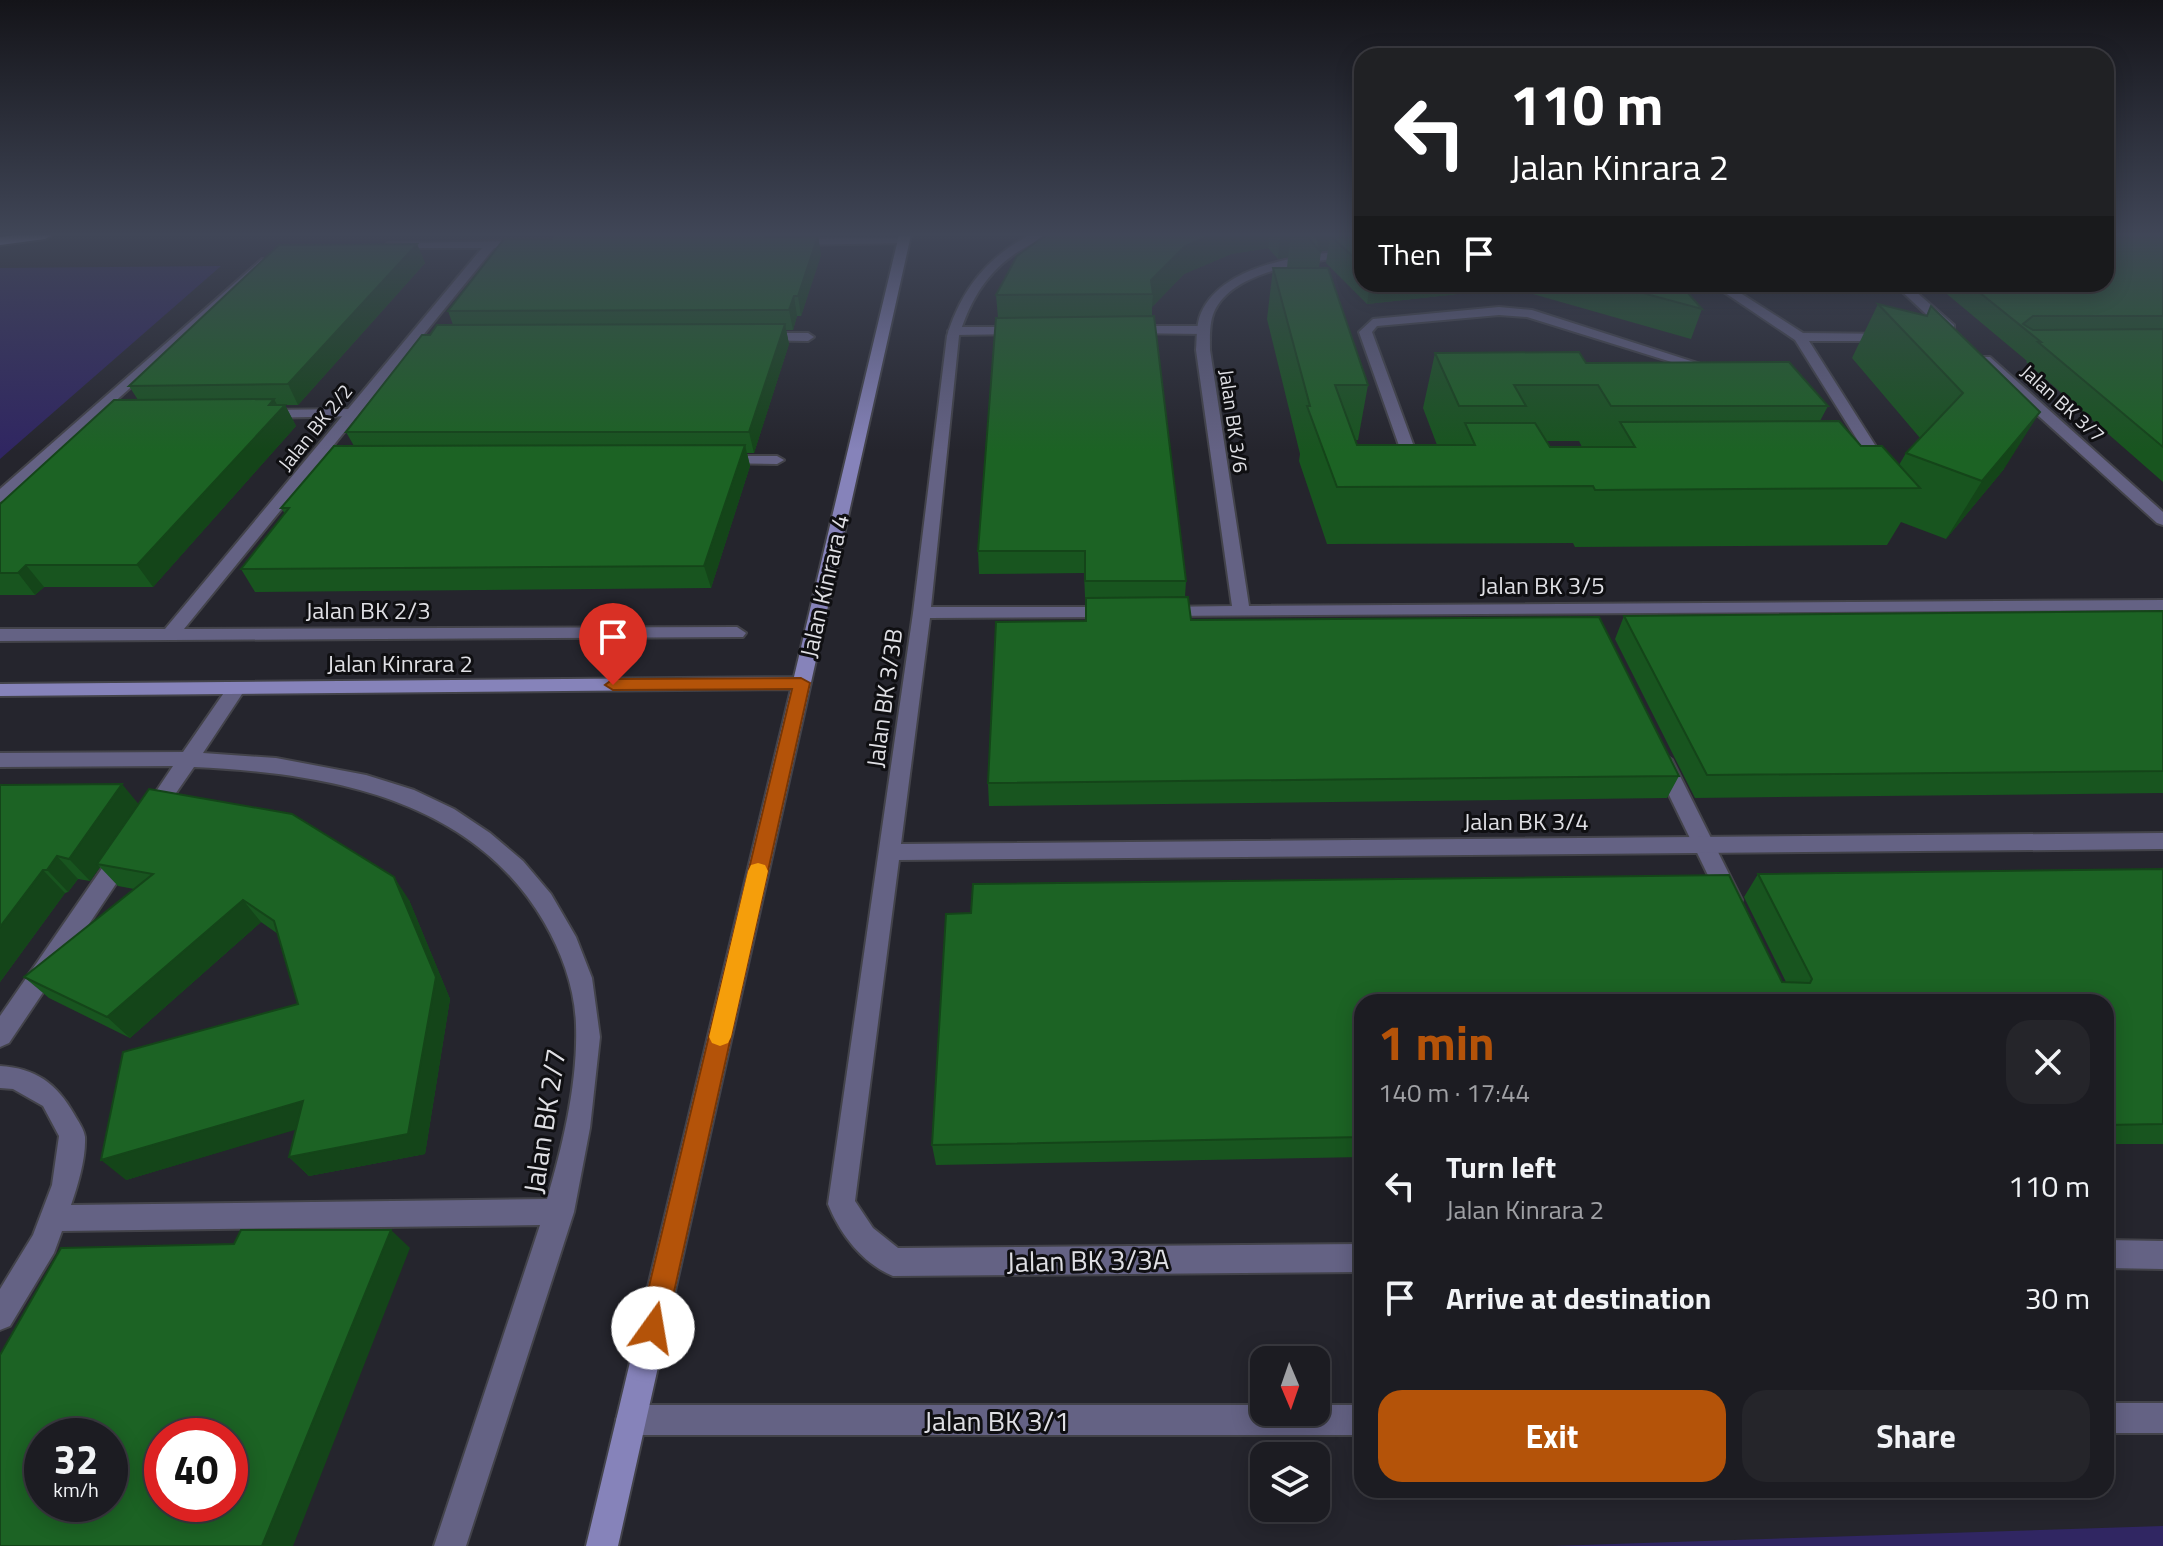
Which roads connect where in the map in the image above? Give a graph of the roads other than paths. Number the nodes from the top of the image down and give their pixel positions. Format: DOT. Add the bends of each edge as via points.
graph roads {
  1 [pos="211,307"];
  2 [pos="445,307"];
  3 [pos="888,307"];
  4 [pos="962,307"];
  5 [pos="1211,307"];
  6 [pos="1754,307"];
  7 [pos="1926,307"];
  8 [pos="1110,330"];
  9 [pos="1203,330"];
  10 [pos="954,331"];
  11 [pos="1032,331"];
  12 [pos="745,337"];
  13 [pos="808,337"];
  14 [pos="1800,337"];
  15 [pos="1907,337"];
  16 [pos="1935,337"];
  17 [pos="1965,342"];
  18 [pos="1699,384"];
  19 [pos="352,413"];
  20 [pos="92,414"];
  21 [pos="123,414"];
  22 [pos="245,414"];
  23 [pos="700,460"];
  24 [pos="777,460"];
  25 [pos="1433,471"];
  26 [pos="1837,471"];
  27 [pos="0,497"];
  28 [pos="2163,520"];
  29 [pos="2163,605"];
  30 [pos="1588,609"];
  31 [pos="1241,611"];
  32 [pos="922,613"];
  33 [pos="737,633"];
  34 [pos="170,634"];
  35 [pos="0,635"];
  36 [pos="1602,637"];
  37 [pos="801,683"];
  38 [pos="237,688"];
  39 [pos="0,690"];
  40 [pos="1656,748"];
  41 [pos="188,759"];
  42 [pos="0,760"];
  43 [pos="2163,841"];
  44 [pos="1704,845"];
  45 [pos="889,852"];
  46 [pos="1739,916"];
  47 [pos="0,1036"];
  48 [pos="0,1077"];
  49 [pos="841,1204"];
  50 [pos="560,1212"];
  51 [pos="54,1218"];
  52 [pos="2114,1254"];
  53 [pos="2163,1255"];
  54 [pos="1354,1258"];
  55 [pos="0,1316"];
  56 [pos="2114,1418"];
  57 [pos="2163,1418"];
  58 [pos="631,1420"];
  59 [pos="1354,1420"];
  60 [pos="450,1546"];
  61 [pos="602,1546"];
  1 -- 20 [label="street"];
  2 -- 19 [label="street, Jalan BK 2/2"];
  3 -- 37 [label="street, Jalan Kinrara 4"];
  4 -- 10 [label="street, Jalan BK 3/3B"];
  5 -- 9 [label="street, Jalan BK 3/6"];
  6 -- 14 [label="street"];
  7 -- 17 [label="street, Jalan BK 3/7"];
  8 -- 9 [label="street"];
  9 -- 31 [label="street, Jalan BK 3/6"];
  10 -- 11 [label="street"];
  10 -- 32 [label="street, Jalan BK 3/3B"];
  12 -- 13 [label="street"];
  14 -- 15 [label="street"];
  14 -- 26 [label="street" via="1868,445"];
  16 -- 17 [label="street"];
  17 -- 28 [label="street, Jalan BK 3/7"];
  18 -- 25 [label="street" via="1717,369 1528,313 1373,323 1365,332 1410,457"];
  19 -- 22 [label="street"];
  19 -- 34 [label="street, Jalan BK 2/2" via="320,461"];
  20 -- 21 [label="street"];
  20 -- 27 [label="street"];
  23 -- 24 [label="street"];
  29 -- 30 [label="street, Jalan BK 3/5"];
  30 -- 31 [label="street, Jalan BK 3/5"];
  30 -- 36 [label="street"];
  31 -- 32 [label="street, Jalan BK 3/5"];
  32 -- 45 [label="street, Jalan BK 3/3B"];
  33 -- 34 [label="street, Jalan BK 2/3"];
  34 -- 35 [label="street, Jalan BK 2/3"];
  37 -- 38 [label="street, Jalan Kinrara 2"];
  37 -- 58 [label="street, Jalan Kinrara 4"];
  38 -- 39 [label="street, Jalan Kinrara 2"];
  38 -- 41 [label="street"];
  40 -- 44 [label="street"];
  41 -- 42 [label="street, Jalan BK 2/7"];
  41 -- 47 [label="street"];
  41 -- 50 [label="street, Jalan BK 2/7" via="314,771 422,801 466,826 549,904 575,953 588,1022 582,1107"];
  43 -- 44 [label="street, Jalan BK 3/4"];
  44 -- 45 [label="street, Jalan BK 3/4"];
  44 -- 46 [label="street"];
  45 -- 49 [label="street, Jalan BK 3/3B"];
  48 -- 51 [label="street" via="17,1078 52,1098 72,1135"];
  49 -- 54 [label="street, Jalan BK 3/3A" via="863,1238 893,1262"];
  50 -- 51 [label="street"];
  50 -- 60 [label="street, Jalan BK 2/7"];
  51 -- 55 [label="street"];
  52 -- 53 [label="street"];
  56 -- 57 [label="street"];
  58 -- 59 [label="street, Jalan BK 3/1"];
  58 -- 61 [label="street, Jalan Kinrara 4"];
}
